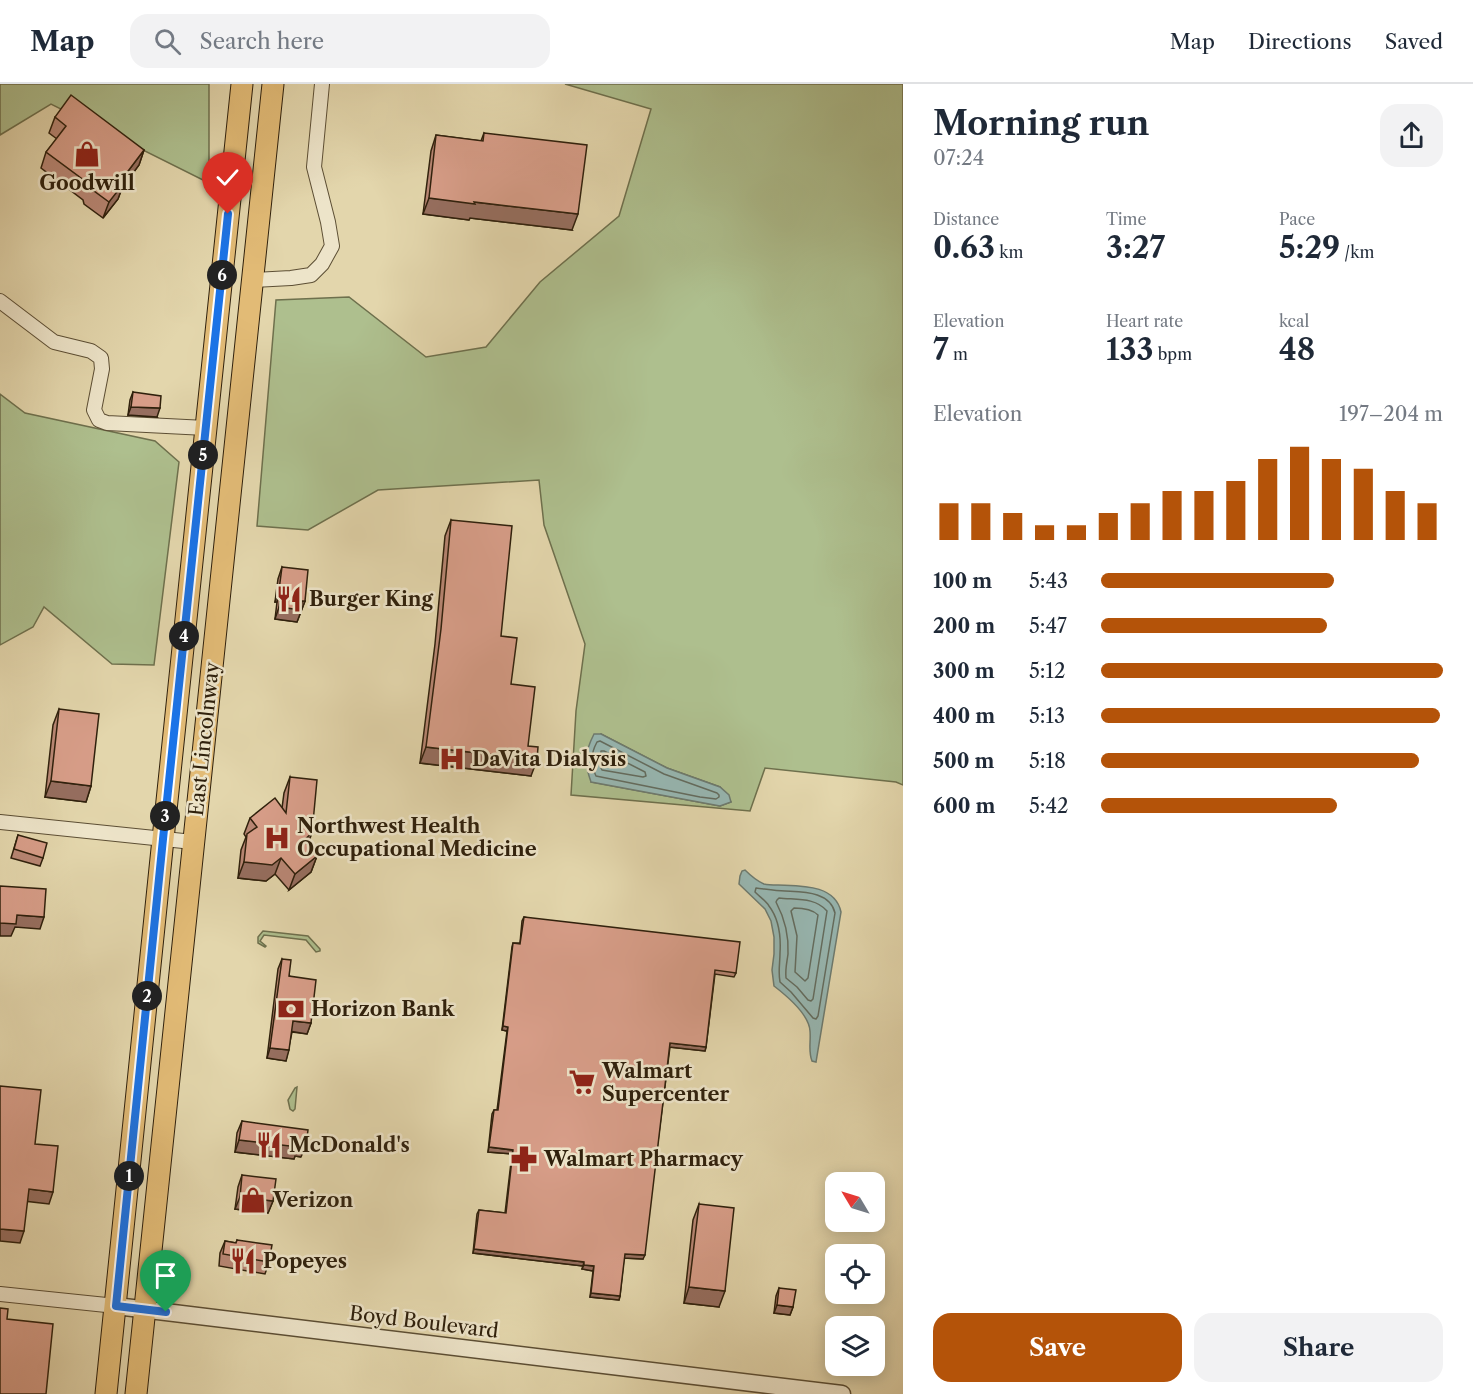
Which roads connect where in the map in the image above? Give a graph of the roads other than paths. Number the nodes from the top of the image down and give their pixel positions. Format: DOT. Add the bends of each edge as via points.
graph roads {
  1 [pos="242,84"];
  2 [pos="273,84"];
  3 [pos="322,84"];
  4 [pos="222,278"];
  5 [pos="252,280"];
  6 [pos="0,301"];
  7 [pos="206,428"];
  8 [pos="0,822"];
  9 [pos="163,839"];
  10 [pos="193,842"];
  11 [pos="146,1010"];
  12 [pos="176,1012"];
  13 [pos="0,1294"];
  14 [pos="116,1306"];
  15 [pos="145,1310"];
  16 [pos="106,1394"];
  17 [pos="136,1394"];
  18 [pos="842,1394"];
  1 -- 4 [label="main road, East Lincolnway"];
  2 -- 5 [label="main road, East Lincolnway"];
  3 -- 5 [label="street" via="314,167 332,246 311,275"];
  4 -- 5 [label="main road"];
  4 -- 7 [label="main road, East Lincolnway"];
  5 -- 10 [label="main road, East Lincolnway"];
  6 -- 7 [label="street" via="54,342 91,351 100,358 102,369 94,410 99,420"];
  7 -- 9 [label="main road, East Lincolnway"];
  8 -- 9 [label="street"];
  9 -- 10 [label="street"];
  9 -- 11 [label="main road, East Lincolnway"];
  10 -- 12 [label="main road, East Lincolnway"];
  11 -- 12 [label="main road"];
  11 -- 14 [label="main road, East Lincolnway"];
  12 -- 15 [label="main road, East Lincolnway"];
  13 -- 14 [label="street, Boyd Boulevard"];
  14 -- 15 [label="street, Boyd Boulevard"];
  14 -- 16 [label="main road, East Lincolnway"];
  15 -- 17 [label="main road, East Lincolnway"];
  15 -- 18 [label="street, Boyd Boulevard"];
}
